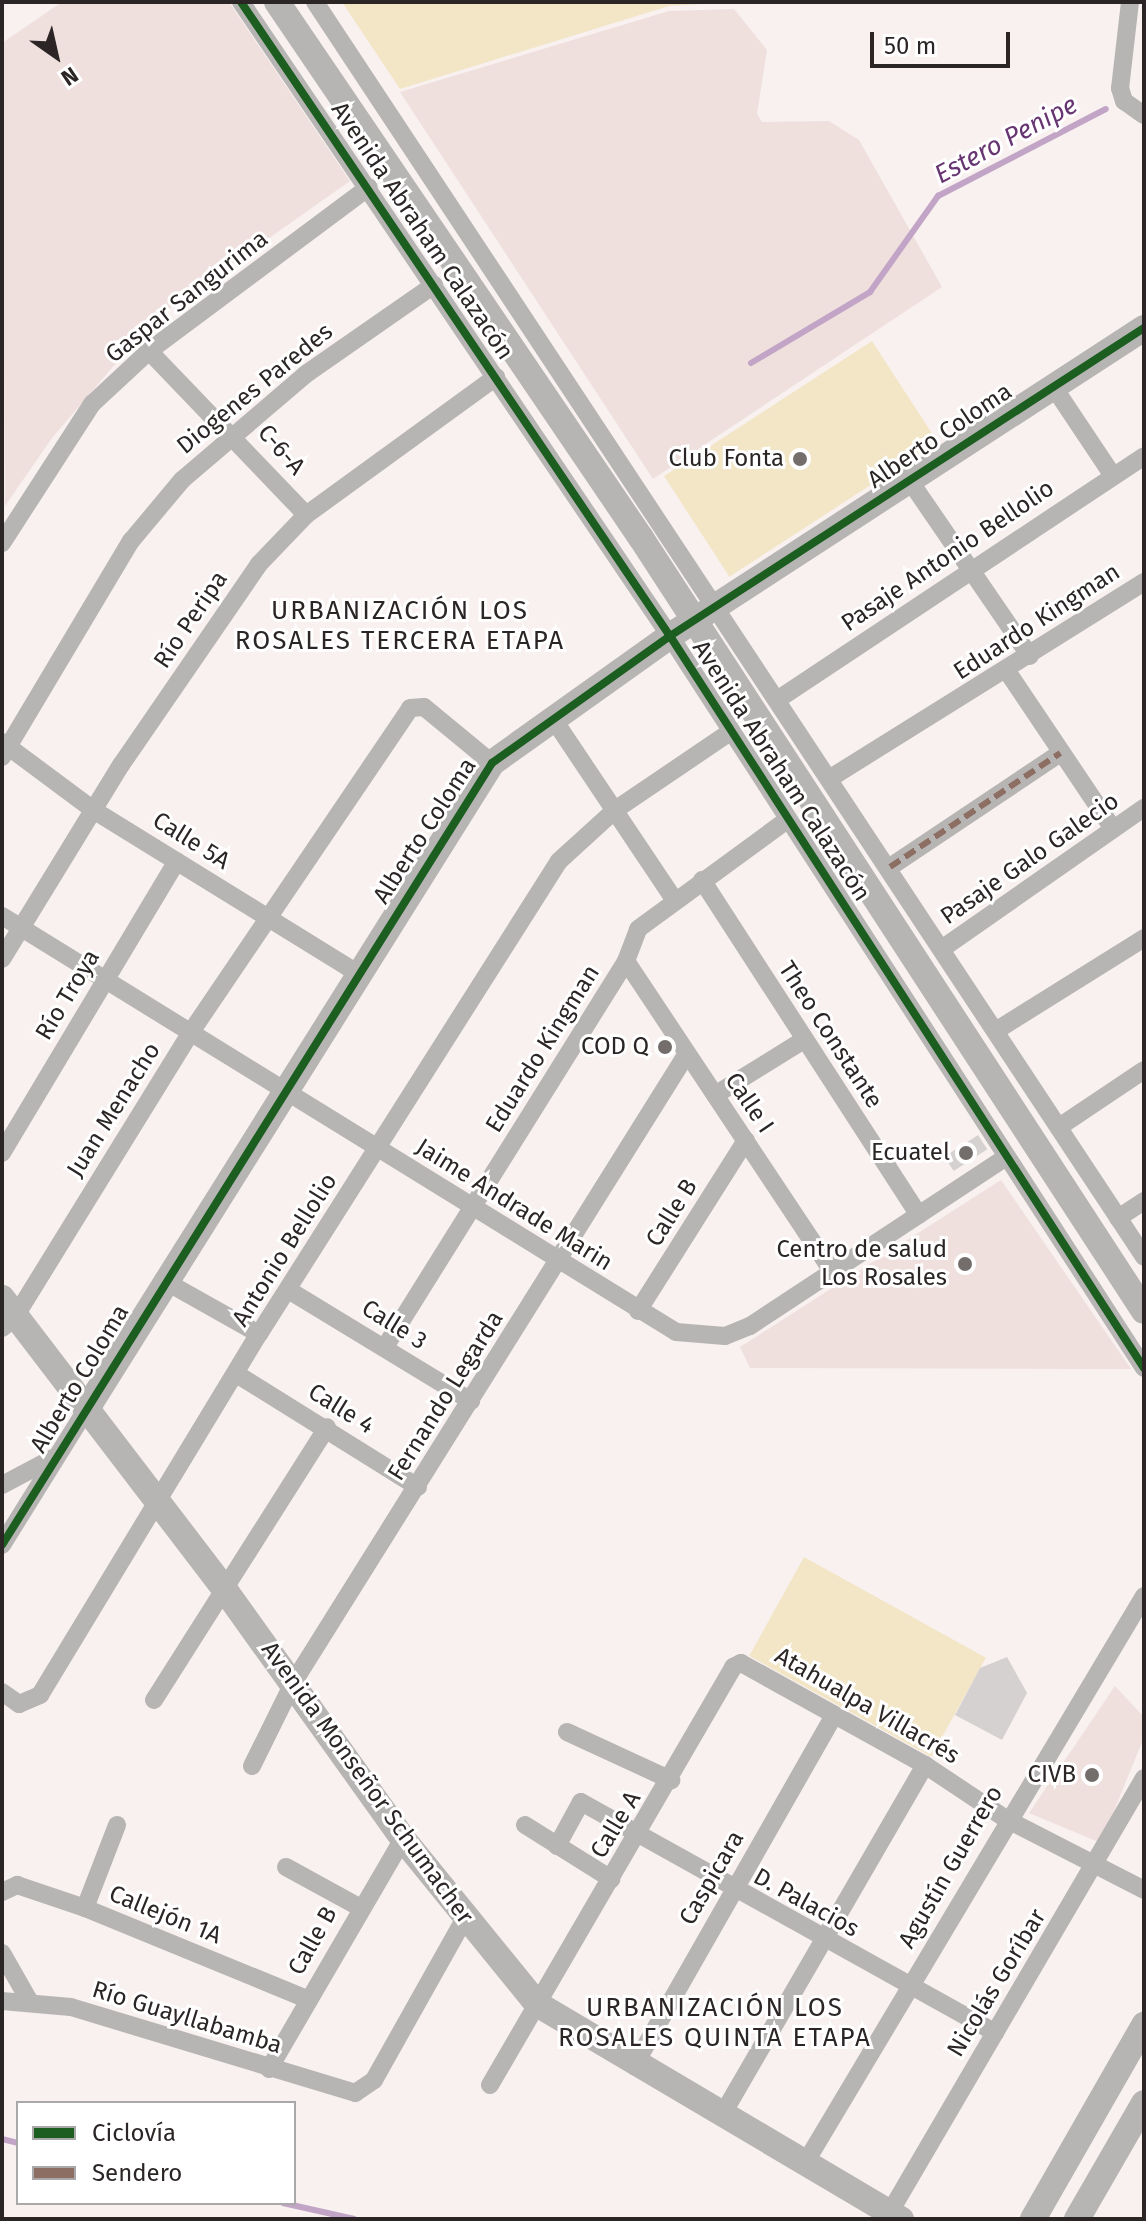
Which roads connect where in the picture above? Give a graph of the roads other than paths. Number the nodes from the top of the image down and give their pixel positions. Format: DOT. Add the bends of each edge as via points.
graph roads {
  1 [pos="241,2"];
  2 [pos="277,2"];
  3 [pos="315,2"];
  4 [pos="1130,2"];
  5 [pos="1144,115"];
  6 [pos="369,187"];
  7 [pos="434,285"];
  8 [pos="1144,328"];
  9 [pos="149,351"];
  10 [pos="496,377"];
  11 [pos="1053,386"];
  12 [pos="232,432"];
  13 [pos="1144,456"];
  14 [pos="1113,476"];
  15 [pos="910,481"];
  16 [pos="306,515"];
  17 [pos="2,543"];
  18 [pos="967,572"];
  19 [pos="1144,582"];
  20 [pos="706,613"];
  21 [pos="670,636"];
  22 [pos="1030,656"];
  23 [pos="1007,671"];
  24 [pos="780,698"];
  25 [pos="552,717"];
  26 [pos="730,732"];
  27 [pos="4,749"];
  28 [pos="1060,753"];
  29 [pos="492,763"];
  30 [pos="832,777"];
  31 [pos="1144,808"];
  32 [pos="615,810"];
  33 [pos="95,811"];
  34 [pos="787,820"];
  35 [pos="1113,829"];
  36 [pos="177,861"];
  37 [pos="890,867"];
  38 [pos="702,880"];
  39 [pos="674,899"];
  40 [pos="2,916"];
  41 [pos="271,920"];
  42 [pos="21,926"];
  43 [pos="1144,938"];
  44 [pos="943,948"];
  45 [pos="2,959"];
  46 [pos="626,961"];
  47 [pos="359,974"];
  48 [pos="105,979"];
  49 [pos="997,1030"];
  50 [pos="191,1032"];
  51 [pos="802,1041"];
  52 [pos="686,1055"];
  53 [pos="1144,1070"];
  54 [pos="283,1095"];
  55 [pos="715,1095"];
  56 [pos="1059,1127"];
  57 [pos="746,1140"];
  58 [pos="377,1149"];
  59 [pos="2,1153"];
  60 [pos="1006,1157"];
  61 [pos="1144,1201"];
  62 [pos="470,1210"];
  63 [pos="919,1215"];
  64 [pos="1118,1218"];
  65 [pos="1144,1257"];
  66 [pos="558,1261"];
  67 [pos="833,1272"];
  68 [pos="163,1280"];
  69 [pos="290,1291"];
  70 [pos="638,1311"];
  71 [pos="1144,1311"];
  72 [pos="6,1314"];
  73 [pos="259,1334"];
  74 [pos="385,1347"];
  75 [pos="1144,1368"];
  76 [pos="238,1375"];
  77 [pos="471,1401"];
  78 [pos="86,1410"];
  79 [pos="327,1427"];
  80 [pos="56,1457"];
  81 [pos="2,1485"];
  82 [pos="418,1487"];
  83 [pos="160,1503"];
  84 [pos="2,1545"];
  85 [pos="225,1590"];
  86 [pos="1144,1596"];
  87 [pos="733,1667"];
  88 [pos="293,1683"];
  89 [pos="2,1692"];
  90 [pos="154,1700"];
  91 [pos="834,1715"];
  92 [pos="567,1732"];
  93 [pos="925,1765"];
  94 [pos="252,1766"];
  95 [pos="1144,1778"];
  96 [pos="671,1780"];
  97 [pos="1006,1819"];
  98 [pos="117,1825"];
  99 [pos="525,1825"];
  100 [pos="639,1834"];
  101 [pos="403,1839"];
  102 [pos="557,1846"];
  103 [pos="1098,1864"];
  104 [pos="286,1867"];
  105 [pos="611,1879"];
  106 [pos="733,1890"];
  107 [pos="1144,1890"];
  108 [pos="2,1892"];
  109 [pos="359,1907"];
  110 [pos="85,1908"];
  111 [pos="465,1918"];
  112 [pos="824,1941"];
  113 [pos="2,1953"];
  114 [pos="908,1987"];
  115 [pos="307,1999"];
  116 [pos="2,2001"];
  117 [pos="30,2002"];
  118 [pos="537,2004"];
  119 [pos="1144,2025"];
  120 [pos="995,2032"];
  121 [pos="634,2066"];
  122 [pos="269,2069"];
  123 [pos="490,2085"];
  124 [pos="1144,2103"];
  125 [pos="721,2117"];
  126 [pos="804,2165"];
  127 [pos="896,2216"];
  128 [pos="1033,2219"];
  129 [pos="1077,2219"];
  1 -- 6 [label="street, Avenida Abraham Calazacón"];
  2 -- 20 [label="street, Avenida Abraham Calazacón"];
  3 -- 20 [label="street, Avenida Abraham Calazacón"];
  4 -- 5 [label="street" via="1120,88 1124,101"];
  6 -- 7 [label="street, Avenida Abraham Calazacón"];
  6 -- 9 [label="street, Gaspar Sangurima"];
  7 -- 10 [label="street, Avenida Abraham Calazacón"];
  7 -- 12 [label="street, Diogenes Paredes"];
  8 -- 11 [label="street, Alberto Coloma"];
  9 -- 12 [label="street, C-6-A"];
  9 -- 17 [label="street, Gaspar Sangurima" via="92,404"];
  10 -- 16 [label="street, Río Peripa"];
  10 -- 21 [label="street, Avenida Abraham Calazacón"];
  11 -- 14 [label="street"];
  11 -- 15 [label="street, Alberto Coloma"];
  12 -- 16 [label="street, C-6-A"];
  12 -- 27 [label="street, Diogenes Paredes" via="131,541"];
  13 -- 14 [label="street, Pasaje Antonio Bellolio"];
  14 -- 18 [label="street, Pasaje Antonio Bellolio"];
  15 -- 18 [label="street"];
  15 -- 20 [label="street, Alberto Coloma"];
  16 -- 33 [label="street, Río Peripa" via="259,564"];
  18 -- 22 [label="street"];
  18 -- 24 [label="street, Pasaje Antonio Bellolio"];
  19 -- 22 [label="street, Eduardo Kingman"];
  20 -- 21 [label="street, Alberto Coloma"];
  20 -- 24 [label="street, Avenida Abraham Calazacón"];
  20 -- 71 [label="street, Avenida Abraham Calazacón"];
  21 -- 25 [label="street, Alberto Coloma"];
  21 -- 26 [label="street, Avenida Abraham Calazacón"];
  22 -- 23 [label="street, Eduardo Kingman"];
  23 -- 28 [label="street"];
  23 -- 30 [label="street, Eduardo Kingman"];
  24 -- 30 [label="street, Avenida Abraham Calazacón"];
  25 -- 29 [label="street, Alberto Coloma"];
  25 -- 32 [label="street"];
  26 -- 32 [label="street, Antonio Bellolio"];
  26 -- 34 [label="street, Avenida Abraham Calazacón"];
  27 -- 33 [label="street, Calle 5A"];
  28 -- 35 [label="street"];
  28 -- 37 [label="street"];
  29 -- 41 [label="street, Juan Menacho" via="424,707 410,708"];
  29 -- 47 [label="street, Alberto Coloma"];
  30 -- 37 [label="street, Avenida Abraham Calazacón"];
  31 -- 35 [label="street, Pasaje Galo Galecio"];
  32 -- 39 [label="street"];
  32 -- 58 [label="street, Antonio Bellolio" via="559,861"];
  33 -- 36 [label="street, Calle 5A"];
  33 -- 42 [label="street, Río Peripa"];
  34 -- 38 [label="street, Eduardo Kingman"];
  34 -- 60 [label="street, Avenida Abraham Calazacón"];
  35 -- 44 [label="street, Pasaje Galo Galecio"];
  36 -- 41 [label="street, Calle 5A"];
  36 -- 48 [label="street, Río Troya"];
  37 -- 44 [label="street, Avenida Abraham Calazacón"];
  38 -- 39 [label="street, Eduardo Kingman"];
  38 -- 51 [label="street, Theo Constante"];
  39 -- 46 [label="street, Eduardo Kingman" via="638,929"];
  40 -- 42 [label="street, Jaime Andrade Marin"];
  41 -- 47 [label="street, Calle 5A"];
  41 -- 50 [label="street, Juan Menacho"];
  42 -- 45 [label="street, Río Peripa"];
  42 -- 48 [label="street, Jaime Andrade Marin"];
  43 -- 49 [label="street"];
  44 -- 49 [label="street, Avenida Abraham Calazacón"];
  46 -- 52 [label="street, Calle I"];
  46 -- 62 [label="street, Eduardo Kingman"];
  47 -- 54 [label="street, Alberto Coloma"];
  48 -- 50 [label="street, Jaime Andrade Marin"];
  48 -- 59 [label="street, Río Troya"];
  49 -- 56 [label="street, Avenida Abraham Calazacón"];
  50 -- 54 [label="street, Jaime Andrade Marin"];
  50 -- 72 [label="street, Juan Menacho"];
  51 -- 55 [label="street"];
  51 -- 63 [label="street, Theo Constante"];
  52 -- 55 [label="street, Calle I"];
  52 -- 66 [label="street, Fernando Legarda"];
  53 -- 56 [label="street"];
  54 -- 58 [label="street, Jaime Andrade Marin"];
  54 -- 68 [label="street, Alberto Coloma"];
  55 -- 57 [label="street, Calle I"];
  56 -- 64 [label="street, Avenida Abraham Calazacón"];
  57 -- 67 [label="street, Calle I"];
  57 -- 70 [label="street, Calle B"];
  58 -- 62 [label="street, Jaime Andrade Marin"];
  58 -- 69 [label="street, Antonio Bellolio"];
  60 -- 63 [label="street, Jaime Andrade Marin"];
  60 -- 75 [label="street, Avenida Abraham Calazacón"];
  61 -- 64 [label="street"];
  62 -- 66 [label="street, Jaime Andrade Marin"];
  62 -- 74 [label="street, Eduardo Kingman"];
  63 -- 67 [label="street, Jaime Andrade Marin"];
  64 -- 65 [label="street, Avenida Abraham Calazacón"];
  66 -- 70 [label="street, Jaime Andrade Marin"];
  66 -- 77 [label="street, Fernando Legarda"];
  67 -- 70 [label="street, Jaime Andrade Marin" via="725,1336 676,1332"];
  68 -- 73 [label="street"];
  68 -- 78 [label="street, Alberto Coloma"];
  69 -- 73 [label="street, Antonio Bellolio"];
  69 -- 74 [label="street, Calle 3"];
  72 -- 78 [label="street, Avenida Monseñor Schumacher"];
  73 -- 76 [label="street, Antonio Bellolio"];
  74 -- 77 [label="street, Calle 3"];
  76 -- 79 [label="street, Calle 4"];
  76 -- 83 [label="street, Antonio Bellolio"];
  77 -- 82 [label="street, Fernando Legarda"];
  78 -- 80 [label="street, Alberto Coloma"];
  78 -- 83 [label="street, Avenida Monseñor Schumacher"];
  79 -- 82 [label="street, Calle 4"];
  79 -- 85 [label="street"];
  80 -- 81 [label="street"];
  80 -- 84 [label="street, Alberto Coloma"];
  82 -- 88 [label="street, Fernando Legarda"];
  83 -- 85 [label="street, Avenida Monseñor Schumacher"];
  83 -- 89 [label="street, Antonio Bellolio" via="40,1695 19,1704"];
  85 -- 88 [label="street, Avenida Monseñor Schumacher"];
  85 -- 90 [label="street"];
  86 -- 97 [label="street, Agustín Guerrero"];
  87 -- 91 [label="street, Atahualpa Villacrés" via="750,1664"];
  87 -- 96 [label="street, Calle A"];
  88 -- 94 [label="street, Fernando Legarda"];
  88 -- 101 [label="street, Avenida Monseñor Schumacher"];
  91 -- 93 [label="street, Atahualpa Villacrés"];
  91 -- 106 [label="street, Caspicara"];
  92 -- 96 [label="street"];
  93 -- 97 [label="street, Atahualpa Villacrés"];
  93 -- 112 [label="street"];
  95 -- 103 [label="street, Nicolás Goríbar"];
  96 -- 100 [label="street, Calle A"];
  97 -- 103 [label="street, Atahualpa Villacrés"];
  97 -- 114 [label="street, Agustín Guerrero"];
  98 -- 110 [label="street"];
  99 -- 102 [label="street"];
  100 -- 102 [label="street, D. Palacios" via="581,1802"];
  100 -- 105 [label="street, Calle A"];
  100 -- 106 [label="street, D. Palacios"];
  101 -- 109 [label="street, Calle B"];
  101 -- 111 [label="street, Avenida Monseñor Schumacher"];
  102 -- 105 [label="street"];
  103 -- 107 [label="street, Atahualpa Villacrés"];
  103 -- 120 [label="street, Nicolás Goríbar"];
  104 -- 109 [label="street"];
  105 -- 118 [label="street, Calle A"];
  106 -- 112 [label="street, D. Palacios"];
  106 -- 121 [label="street, Caspicara"];
  108 -- 110 [label="street, Callejón 1A" via="17,1885"];
  109 -- 115 [label="street, Calle B"];
  110 -- 115 [label="street, Callejón 1A"];
  111 -- 118 [label="street, Avenida Monseñor Schumacher"];
  111 -- 122 [label="street, Río Guayllabamba" via="374,2080 355,2093"];
  112 -- 114 [label="street, D. Palacios"];
  112 -- 125 [label="street"];
  113 -- 117 [label="street"];
  114 -- 120 [label="street, D. Palacios"];
  114 -- 126 [label="street, Agustín Guerrero"];
  115 -- 122 [label="street, Calle B"];
  116 -- 117 [label="street, Río Guayllabamba"];
  117 -- 122 [label="street, Río Guayllabamba" via="71,2007"];
  118 -- 121 [label="street, Avenida Monseñor Schumacher"];
  118 -- 123 [label="street, Calle A"];
  119 -- 128 [label="street"];
  120 -- 127 [label="street, Nicolás Goríbar"];
  121 -- 125 [label="street, Avenida Monseñor Schumacher"];
  124 -- 129 [label="street"];
  125 -- 126 [label="street, Avenida Monseñor Schumacher"];
  126 -- 127 [label="street, Avenida Monseñor Schumacher"];
}
